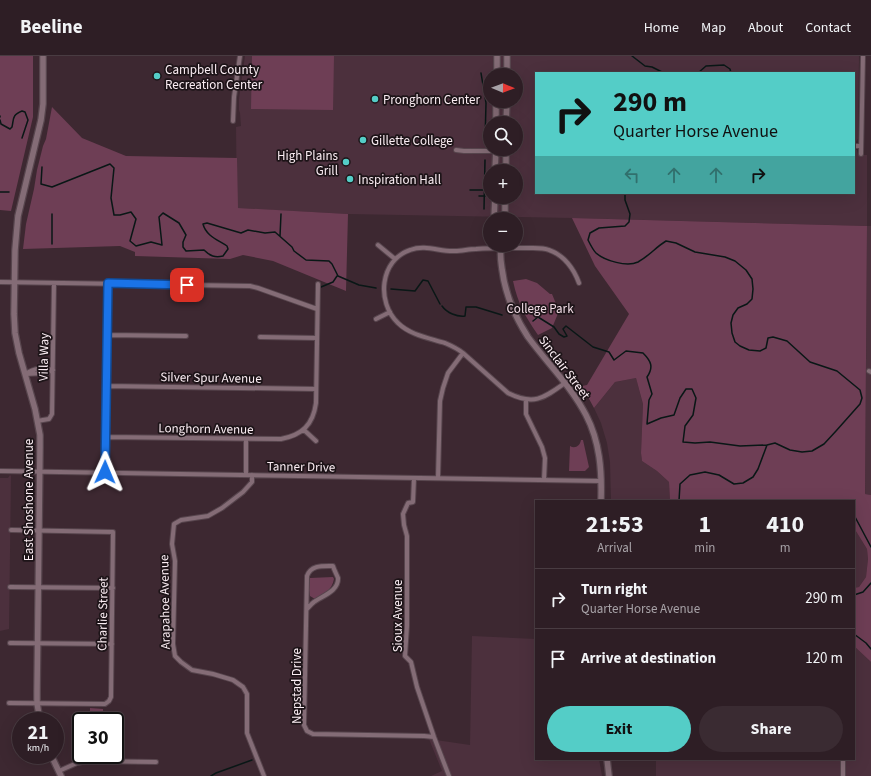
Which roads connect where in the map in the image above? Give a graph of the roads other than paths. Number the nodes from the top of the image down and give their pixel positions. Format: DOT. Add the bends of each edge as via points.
graph roads {
  1 [pos="43,56"];
  2 [pos="240,56"];
  3 [pos="497,56"];
  4 [pos="507,56"];
  5 [pos="863,56"];
  6 [pos="497,68"];
  7 [pos="507,68"];
  8 [pos="233,121"];
  9 [pos="855,146"];
  10 [pos="861,146"];
  11 [pos="456,150"];
  12 [pos="483,150"];
  13 [pos="861,154"];
  14 [pos="378,245"];
  15 [pos="523,247"];
  16 [pos="483,248"];
  17 [pos="501,252"];
  18 [pos="395,259"];
  19 [pos="0,282"];
  20 [pos="14,282"];
  21 [pos="54,283"];
  22 [pos="108,283"];
  23 [pos="578,283"];
  24 [pos="318,284"];
  25 [pos="317,308"];
  26 [pos="390,312"];
  27 [pos="376,319"];
  28 [pos="107,335"];
  29 [pos="186,336"];
  30 [pos="260,337"];
  31 [pos="317,338"];
  32 [pos="464,353"];
  33 [pos="53,370"];
  34 [pos="25,374"];
  35 [pos="565,383"];
  36 [pos="106,386"];
  37 [pos="316,389"];
  38 [pos="526,400"];
  39 [pos="38,421"];
  40 [pos="304,430"];
  41 [pos="106,437"];
  42 [pos="246,439"];
  43 [pos="316,441"];
  44 [pos="0,471"];
  45 [pos="40,472"];
  46 [pos="105,472"];
  47 [pos="246,475"];
  48 [pos="252,475"];
  49 [pos="414,478"];
  50 [pos="438,478"];
  51 [pos="544,480"];
  52 [pos="601,481"];
  53 [pos="602,500"];
  54 [pos="11,530"];
  55 [pos="39,531"];
  56 [pos="10,587"];
  57 [pos="38,587"];
  58 [pos="113,588"];
  59 [pos="306,609"];
  60 [pos="10,643"];
  61 [pos="37,644"];
  62 [pos="112,644"];
  63 [pos="9,703"];
  64 [pos="37,703"];
  65 [pos="38,712"];
  66 [pos="434,737"];
  67 [pos="607,760"];
  68 [pos="843,760"];
  69 [pos="156,762"];
  70 [pos="56,764"];
  71 [pos="60,773"];
  72 [pos="447,775"];
  73 [pos="264,776"];
  74 [pos="609,776"];
  75 [pos="843,776"];
  1 -- 20 [label="street, East Shoshone Avenue" via="41,120 18,216"];
  2 -- 8 [label="street"];
  3 -- 6 [label="street"];
  4 -- 7 [label="street"];
  5 -- 10 [label="street"];
  9 -- 10 [label="street"];
  10 -- 13 [label="street"];
  11 -- 12 [label="street"];
  14 -- 18 [label="street"];
  15 -- 23 [label="street" via="540,248 560,255 575,273"];
  16 -- 18 [label="street" via="447,252 421,247 411,249"];
  17 -- 35 [label="street, Sinclair Street" via="507,293 520,323"];
  18 -- 26 [label="street" via="384,284 386,304"];
  19 -- 20 [label="street"];
  20 -- 21 [label="street"];
  20 -- 34 [label="street, East Shoshone Avenue" via="15,333"];
  21 -- 22 [label="street"];
  21 -- 33 [label="street, Villa Way"];
  22 -- 25 [label="street" via="250,286"];
  22 -- 28 [label="street"];
  24 -- 25 [label="street"];
  25 -- 31 [label="street"];
  26 -- 27 [label="street"];
  26 -- 32 [label="street" via="397,323 406,330"];
  28 -- 29 [label="street"];
  28 -- 36 [label="street"];
  30 -- 31 [label="street"];
  31 -- 37 [label="street"];
  32 -- 38 [label="street" via="508,393"];
  32 -- 50 [label="street" via="448,373 440,401"];
  33 -- 34 [label="street"];
  33 -- 39 [label="street, Villa Way" via="52,414 49,419"];
  34 -- 39 [label="street, East Shoshone Avenue"];
  35 -- 38 [label="street" via="544,397"];
  35 -- 52 [label="street, Sinclair Street" via="587,416 594,435 599,452"];
  36 -- 37 [label="street, Silver Spur Avenue"];
  36 -- 41 [label="street"];
  37 -- 40 [label="street" via="314,412"];
  38 -- 51 [label="street" via="526,414 545,458"];
  39 -- 45 [label="street, East Shoshone Avenue"];
  40 -- 42 [label="street, Longhorn Avenue" via="288,438"];
  40 -- 43 [label="street"];
  41 -- 42 [label="street, Longhorn Avenue"];
  41 -- 46 [label="street"];
  42 -- 47 [label="street"];
  44 -- 45 [label="street, Tanner Drive"];
  45 -- 46 [label="street, Tanner Drive"];
  45 -- 55 [label="street, East Shoshone Avenue"];
  46 -- 47 [label="street, Tanner Drive"];
  47 -- 48 [label="street, Tanner Drive"];
  48 -- 49 [label="street, Tanner Drive"];
  48 -- 73 [label="street, Arapahoe Avenue" via="252,482 243,492 222,508 208,516 181,520 174,524 173,644 178,659 192,670 214,674 243,687 247,694 247,733"];
  49 -- 50 [label="street, Tanner Drive"];
  49 -- 66 [label="street, Sioux Avenue" via="413,502 408,503 403,514 407,536 405,656 411,662"];
  50 -- 51 [label="street, Tanner Drive"];
  51 -- 52 [label="street, Tanner Drive"];
  52 -- 53 [label="street, Sinclair Street"];
  54 -- 55 [label="street"];
  55 -- 57 [label="street, East Shoshone Avenue"];
  55 -- 58 [label="street, Charlie Street" via="113,532"];
  56 -- 57 [label="street"];
  57 -- 58 [label="street"];
  57 -- 61 [label="street, East Shoshone Avenue"];
  58 -- 62 [label="street, Charlie Street"];
  59 -- 59 [label="street, Nepstad Drive" via="308,572 314,567 333,566 338,577 334,588"];
  59 -- 66 [label="street, Nepstad Drive" via="304,725 307,731 313,734"];
  60 -- 61 [label="street"];
  61 -- 62 [label="street"];
  61 -- 64 [label="street, East Shoshone Avenue"];
  62 -- 64 [label="street, Charlie Street" via="109,701 105,704"];
  63 -- 64 [label="street"];
  64 -- 65 [label="street, East Shoshone Avenue"];
  66 -- 72 [label="street, Sioux Avenue"];
  67 -- 74 [label="street"];
  68 -- 75 [label="street"];
  69 -- 71 [label="street" via="87,761 77,763"];
  70 -- 71 [label="street"];
}
